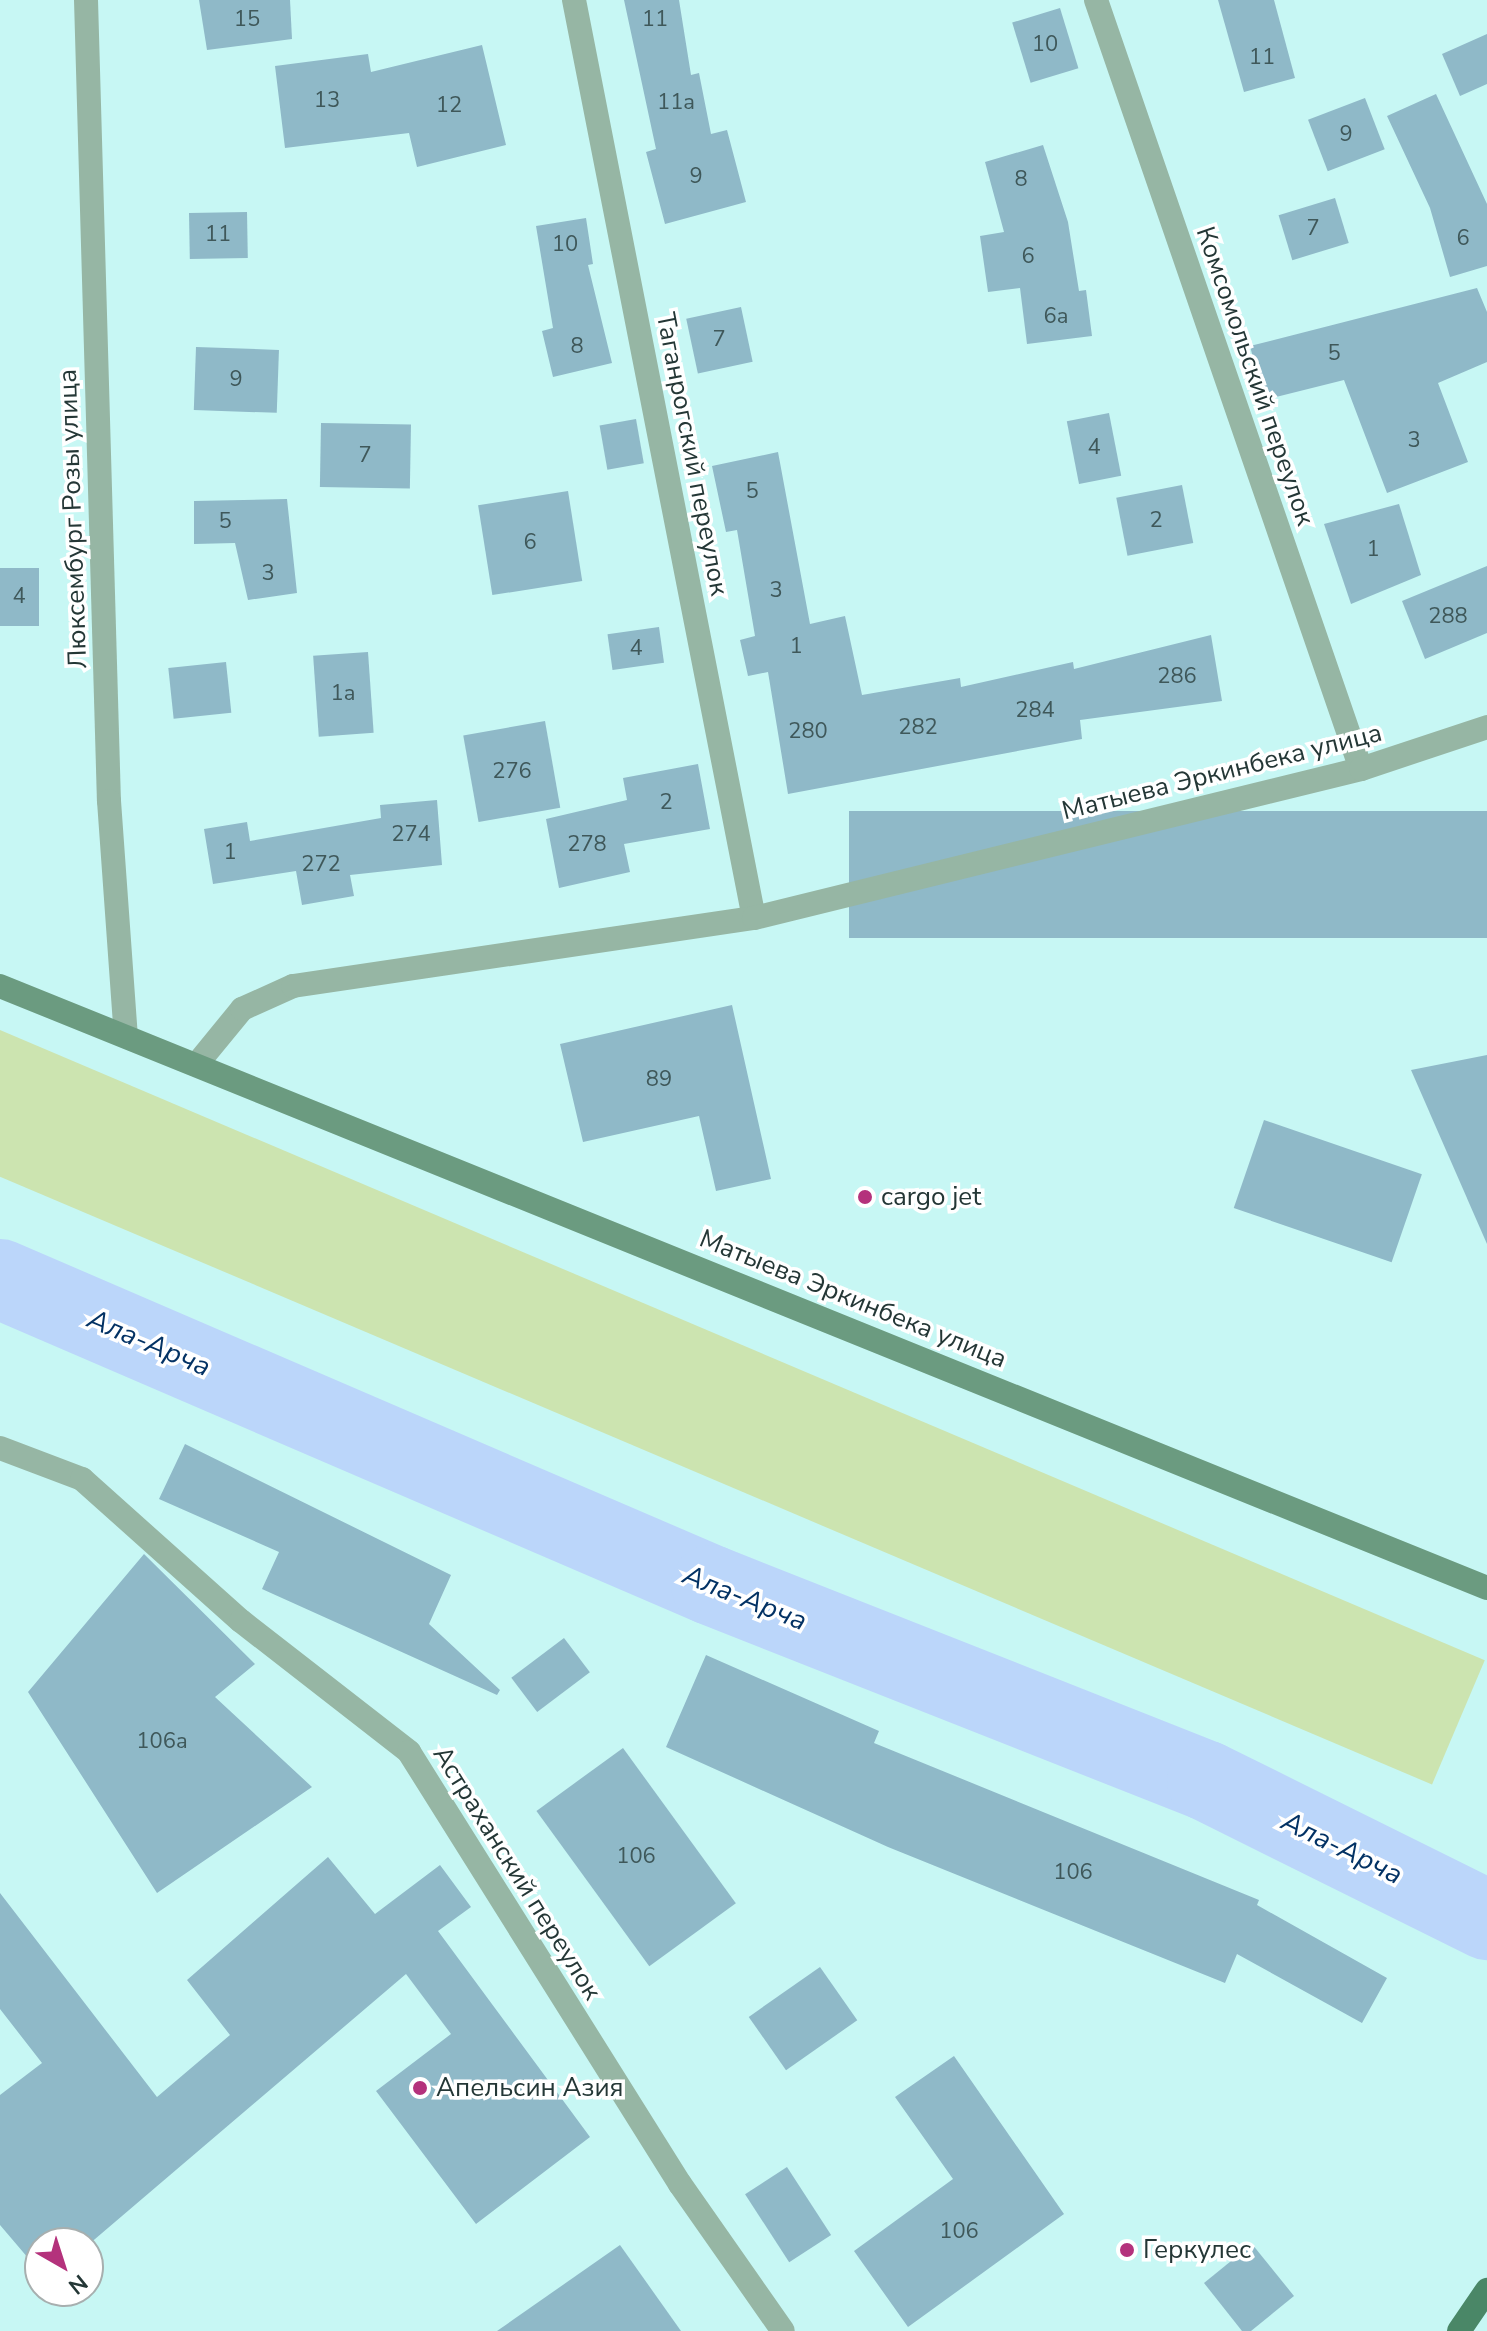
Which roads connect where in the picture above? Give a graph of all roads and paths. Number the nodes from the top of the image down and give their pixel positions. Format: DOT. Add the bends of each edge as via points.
graph roads {
  1 [pos="86,0"];
  2 [pos="574,0"];
  3 [pos="1096,0"];
  4 [pos="1487,727"];
  5 [pos="1361,769"];
  6 [pos="754,918"];
  7 [pos="0,986"];
  8 [pos="126,1036"];
  9 [pos="197,1064"];
  10 [pos="0,1448"];
  11 [pos="1487,1588"];
  12 [pos="1487,2290"];
  13 [pos="783,2331"];
  14 [pos="1459,2331"];
  1 -- 8 [label="street, Люксембург Розы улица" via="109,801"];
  2 -- 6 [label="street, Таганрогский переулок"];
  3 -- 5 [label="street, Комсомольский переулок"];
  4 -- 5 [label="street, Матыева Эркинбека улица"];
  5 -- 6 [label="street, Матыева Эркинбека улица"];
  6 -- 9 [label="street, Матыева Эркинбека улица" via="293,986 242,1009"];
  7 -- 8 [label="main road, Матыева Эркинбека улица"];
  8 -- 9 [label="main road, Матыева Эркинбека улица"];
  9 -- 11 [label="main road, Матыева Эркинбека улица"];
  10 -- 13 [label="street, Астраханский переулок" via="82,1479 241,1621 409,1752 680,2184"];
  12 -- 14 [label="main road"];
}
